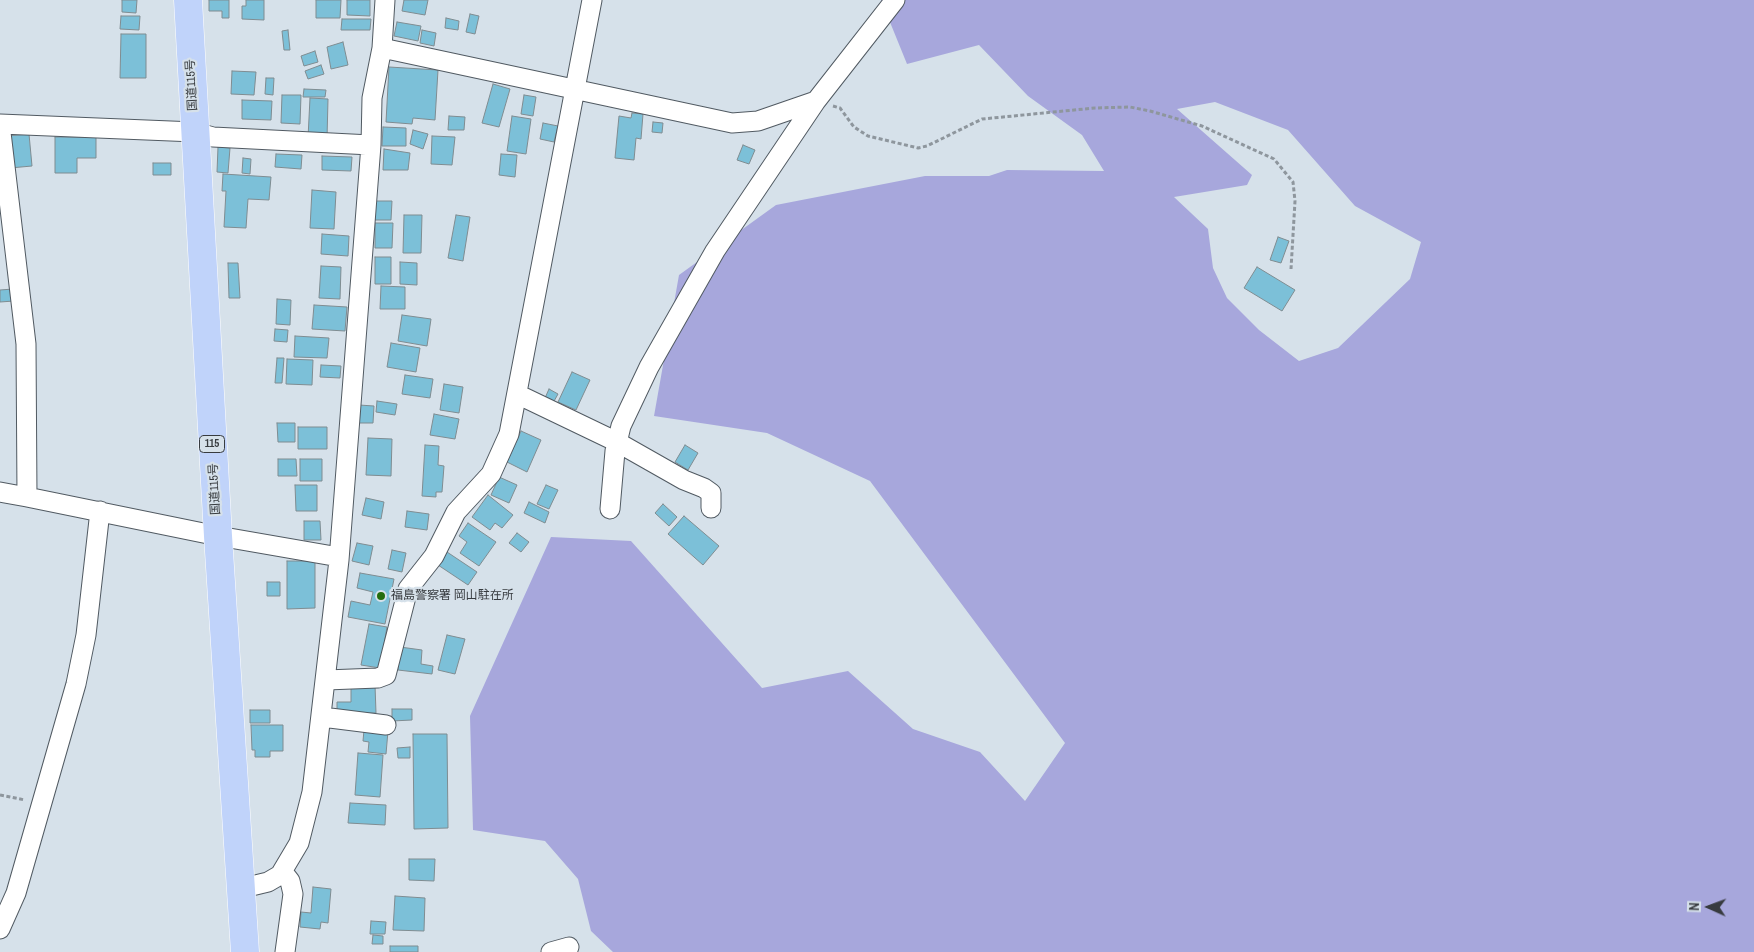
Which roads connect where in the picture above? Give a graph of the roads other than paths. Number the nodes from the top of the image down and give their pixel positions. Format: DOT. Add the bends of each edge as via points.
graph roads {
  1 [pos="188,0"];
  2 [pos="386,0"];
  3 [pos="592,0"];
  4 [pos="895,0"];
  5 [pos="382,48"];
  6 [pos="576,91"];
  7 [pos="816,101"];
  8 [pos="0,124"];
  9 [pos="195,132"];
  10 [pos="371,145"];
  11 [pos="517,394"];
  12 [pos="618,442"];
  13 [pos="0,492"];
  14 [pos="27,497"];
  15 [pos="711,508"];
  16 [pos="610,509"];
  17 [pos="100,511"];
  18 [pos="218,536"];
  19 [pos="339,557"];
  20 [pos="326,680"];
  21 [pos="322,717"];
  22 [pos="386,725"];
  23 [pos="283,872"];
  24 [pos="239,889"];
  25 [pos="0,928"];
  26 [pos="238,952"];
  27 [pos="245,952"];
  28 [pos="285,952"];
  1 -- 9 [label="highway, 国道115号 / 115"];
  2 -- 5 [label="street"];
  3 -- 6 [label="street"];
  4 -- 7 [label="street"];
  5 -- 6 [label="street"];
  5 -- 10 [label="street" via="372,98"];
  6 -- 7 [label="street" via="732,122 767,119"];
  6 -- 11 [label="street"];
  7 -- 12 [label="street" via="715,251 650,367 621,426"];
  8 -- 9 [label="street"];
  8 -- 14 [label="street" via="26,344"];
  9 -- 10 [label="street" via="213,137"];
  9 -- 18 [label="highway, 国道115号 / 115"];
  10 -- 19 [label="street"];
  11 -- 12 [label="street"];
  11 -- 20 [label="street" via="509,434 491,474 456,512 434,556 408,589 386,675"];
  12 -- 15 [label="street" via="664,470 704,488 711,493"];
  12 -- 16 [label="street"];
  13 -- 14 [label="street"];
  14 -- 17 [label="street"];
  17 -- 18 [label="street"];
  17 -- 25 [label="street" via="84,645 76,684 16,893"];
  18 -- 19 [label="street"];
  18 -- 24 [label="highway, 国道115号 / 115"];
  19 -- 20 [label="street"];
  20 -- 21 [label="street"];
  21 -- 22 [label="street"];
  21 -- 23 [label="street" via="308,811 299,843"];
  23 -- 24 [label="street" via="268,882"];
  23 -- 28 [label="street" via="290,881 293,894"];
  24 -- 26 [label="highway, 国道115号 / 115"];
  24 -- 27 [label="highway, 国道115号 / 115"];
}
